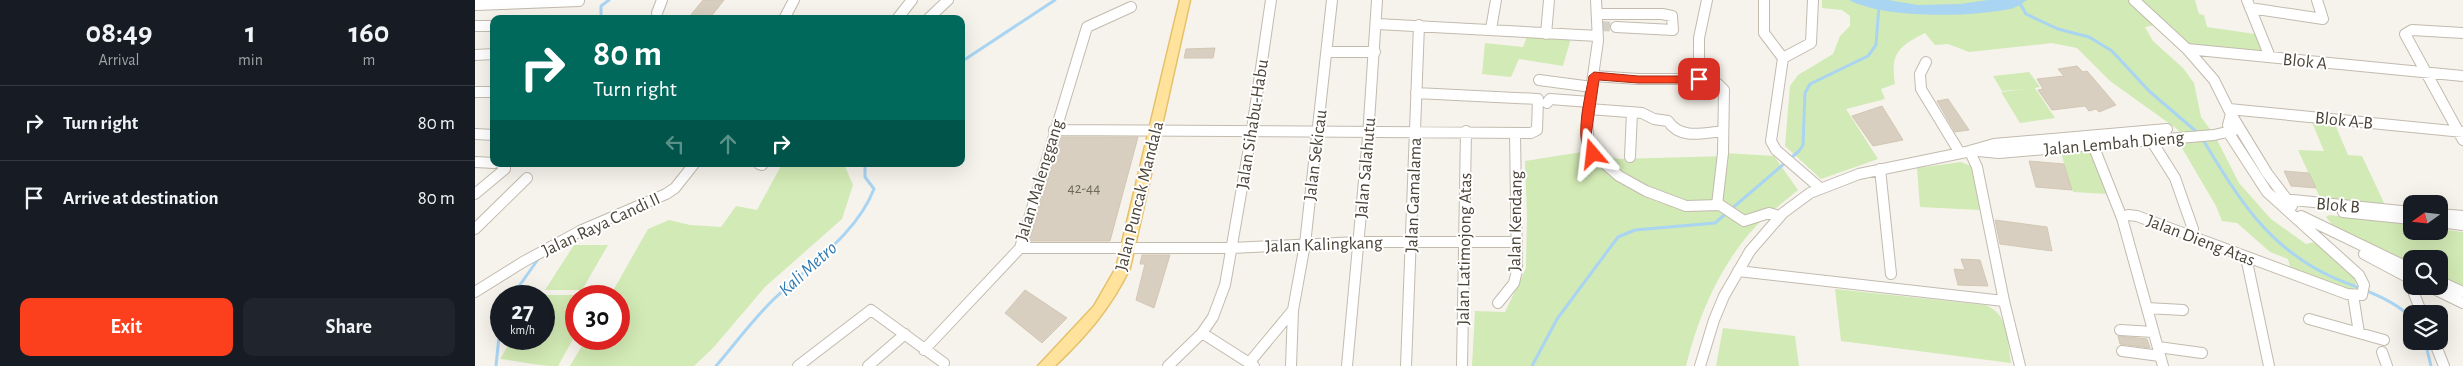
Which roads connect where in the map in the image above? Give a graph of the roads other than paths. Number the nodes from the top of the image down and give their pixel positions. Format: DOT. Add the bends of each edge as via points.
graph roads {
  1 [pos="662,0"];
  2 [pos="794,0"];
  3 [pos="908,0"];
  4 [pos="912,0"];
  5 [pos="917,0"];
  6 [pos="948,0"];
  7 [pos="1185,0"];
  8 [pos="1271,0"];
  9 [pos="1332,0"];
  10 [pos="1377,0"];
  11 [pos="1496,0"];
  12 [pos="1549,0"];
  13 [pos="1596,0"];
  14 [pos="1707,0"];
  15 [pos="1764,0"];
  16 [pos="1813,0"];
  17 [pos="2134,0"];
  18 [pos="2317,0"];
  19 [pos="579,1"];
  20 [pos="492,2"];
  21 [pos="475,4"];
  22 [pos="2249,4"];
  23 [pos="1131,7"];
  24 [pos="657,13"];
  25 [pos="1598,14"];
  26 [pos="786,15"];
  27 [pos="900,15"];
  28 [pos="932,15"];
  29 [pos="1377,24"];
  30 [pos="1419,25"];
  31 [pos="475,26"];
  32 [pos="490,26"];
  33 [pos="1616,27"];
  34 [pos="1491,29"];
  35 [pos="1546,34"];
  36 [pos="2463,34"];
  37 [pos="1598,36"];
  38 [pos="2187,49"];
  39 [pos="1328,52"];
  40 [pos="1375,52"];
  41 [pos="490,54"];
  42 [pos="475,55"];
  43 [pos="1783,58"];
  44 [pos="2270,58"];
  45 [pos="1926,62"];
  46 [pos="2424,72"];
  47 [pos="1594,76"];
  48 [pos="2463,76"];
  49 [pos="1699,79"];
  50 [pos="1539,80"];
  51 [pos="1592,86"];
  52 [pos="475,92"];
  53 [pos="490,92"];
  54 [pos="1416,93"];
  55 [pos="1547,103"];
  56 [pos="1590,105"];
  57 [pos="2230,111"];
  58 [pos="1631,112"];
  59 [pos="2240,128"];
  60 [pos="2167,129"];
  61 [pos="1054,130"];
  62 [pos="1252,131"];
  63 [pos="1317,131"];
  64 [pos="1368,131"];
  65 [pos="1415,131"];
  66 [pos="1466,131"];
  67 [pos="1723,131"];
  68 [pos="1155,132"];
  69 [pos="1515,133"];
  70 [pos="2229,133"];
  71 [pos="475,134"];
  72 [pos="490,134"];
  73 [pos="2462,135"];
  74 [pos="2125,138"];
  75 [pos="2151,140"];
  76 [pos="2051,144"];
  77 [pos="2093,145"];
  78 [pos="1969,152"];
  79 [pos="1630,157"];
  80 [pos="475,162"];
  81 [pos="490,163"];
  82 [pos="501,167"];
  83 [pos="692,167"];
  84 [pos="1880,168"];
  85 [pos="527,178"];
  86 [pos="1820,188"];
  87 [pos="475,194"];
  88 [pos="2281,200"];
  89 [pos="1720,206"];
  90 [pos="2291,209"];
  91 [pos="2403,211"];
  92 [pos="2448,215"];
  93 [pos="1779,216"];
  94 [pos="2463,216"];
  95 [pos="2122,218"];
  96 [pos="2403,219"];
  97 [pos="2303,220"];
  98 [pos="2448,223"];
  99 [pos="2463,225"];
  100 [pos="2313,228"];
  101 [pos="2193,229"];
  102 [pos="475,230"];
  103 [pos="1412,241"];
  104 [pos="1358,242"];
  105 [pos="1462,242"];
  106 [pos="1517,242"];
  107 [pos="2325,243"];
  108 [pos="1305,244"];
  109 [pos="1130,246"];
  110 [pos="1020,248"];
  111 [pos="1232,248"];
  112 [pos="2246,258"];
  113 [pos="2403,269"];
  114 [pos="2403,269"];
  115 [pos="1738,271"];
  116 [pos="1891,274"];
  117 [pos="2448,285"];
  118 [pos="475,292"];
  119 [pos="2360,292"];
  120 [pos="2463,292"];
  121 [pos="2448,295"];
  122 [pos="2004,301"];
  123 [pos="2463,302"];
  124 [pos="1498,303"];
  125 [pos="2147,308"];
  126 [pos="1293,310"];
  127 [pos="2183,310"];
  128 [pos="2309,319"];
  129 [pos="2120,330"];
  130 [pos="2153,332"];
  131 [pos="1202,333"];
  132 [pos="2359,333"];
  133 [pos="905,334"];
  134 [pos="2383,340"];
  135 [pos="924,350"];
  136 [pos="2438,350"];
  137 [pos="2122,351"];
  138 [pos="2382,352"];
  139 [pos="2202,353"];
  140 [pos="2160,356"];
  141 [pos="1252,364"];
  142 [pos="944,365"];
  143 [pos="798,366"];
  144 [pos="867,366"];
  145 [pos="1045,366"];
  146 [pos="1168,366"];
  147 [pos="1291,366"];
  148 [pos="1347,366"];
  149 [pos="1406,366"];
  150 [pos="1462,366"];
  151 [pos="1700,366"];
  152 [pos="2020,366"];
  153 [pos="2269,366"];
  154 [pos="2387,366"];
  155 [pos="2444,366"];
  1 -- 24 [label="street"];
  2 -- 26 [label="street"];
  3 -- 4 [label="street"];
  4 -- 5 [label="street"];
  4 -- 27 [label="street"];
  6 -- 28 [label="street"];
  7 -- 68 [label="main road, Jalan Puncak Mandala"];
  8 -- 62 [label="street, Jalan Sihabu-Habu"];
  9 -- 39 [label="street, Jalan Sekicau"];
  10 -- 29 [label="street, Jalan Salahutu"];
  11 -- 34 [label="street"];
  12 -- 35 [label="street"];
  13 -- 25 [label="street"];
  14 -- 49 [label="street" via="1699,38"];
  15 -- 43 [label="street" via="1764,33"];
  16 -- 43 [label="street" via="1811,43"];
  17 -- 38 [label="street"];
  18 -- 22 [label="street" via="2323,19"];
  19 -- 20 [label="street"];
  20 -- 21 [label="street"];
  22 -- 44 [label="street"];
  23 -- 61 [label="street, Jalan Malenggang" via="1087,27"];
  25 -- 33 [label="street" via="1672,16 1673,30"];
  25 -- 37 [label="street"];
  29 -- 30 [label="street"];
  29 -- 40 [label="street, Jalan Salahutu"];
  30 -- 34 [label="street"];
  30 -- 54 [label="street, Jalan Gamalama"];
  31 -- 32 [label="street"];
  34 -- 35 [label="street"];
  35 -- 37 [label="street"];
  36 -- 46 [label="street" via="2406,32"];
  37 -- 47 [label="street"];
  38 -- 44 [label="street, Blok A"];
  38 -- 57 [label="street" via="2214,80"];
  39 -- 40 [label="street"];
  39 -- 63 [label="street, Jalan Sekicau"];
  40 -- 64 [label="street, Jalan Salahutu"];
  41 -- 42 [label="street"];
  43 -- 86 [label="street" via="1772,144"];
  44 -- 46 [label="street, Blok A"];
  45 -- 78 [label="street" via="1919,77 1921,89"];
  46 -- 48 [label="street, Blok A"];
  46 -- 73 [label="street"];
  47 -- 49 [label="street"];
  47 -- 51 [label="street"];
  49 -- 67 [label="street" via="1723,88"];
  50 -- 51 [label="street"];
  51 -- 56 [label="street"];
  52 -- 53 [label="street"];
  54 -- 65 [label="street, Jalan Gamalama"];
  54 -- 69 [label="street" via="1538,99 1537,130"];
  55 -- 56 [label="street" via="1556,98"];
  56 -- 58 [label="street"];
  56 -- 89 [label="street" via="1585,143 1619,176 1645,191 1685,206"];
  57 -- 59 [label="street"];
  57 -- 70 [label="street"];
  57 -- 73 [label="street, Blok A-B"];
  58 -- 67 [label="street" via="1668,121 1673,129 1691,135"];
  58 -- 79 [label="street"];
  59 -- 70 [label="street, Jalan Lembah Dieng"];
  59 -- 88 [label="street"];
  60 -- 74 [label="street"];
  61 -- 68 [label="street"];
  61 -- 110 [label="street, Jalan Malenggang"];
  62 -- 63 [label="street"];
  62 -- 68 [label="street"];
  62 -- 111 [label="street, Jalan Sihabu-Habu"];
  63 -- 64 [label="street"];
  63 -- 108 [label="street, Jalan Sekicau"];
  64 -- 65 [label="street"];
  64 -- 104 [label="street, Jalan Salahutu"];
  65 -- 66 [label="street"];
  65 -- 103 [label="street, Jalan Gamalama"];
  66 -- 69 [label="street"];
  66 -- 105 [label="street, Jalan Latimojong Atas"];
  67 -- 89 [label="street"];
  68 -- 109 [label="main road, Jalan Puncak Mandala"];
  69 -- 106 [label="street, Jalan Kendang"];
  70 -- 75 [label="street, Jalan Lembah Dieng"];
  70 -- 88 [label="street" via="2267,192"];
  71 -- 72 [label="street"];
  74 -- 75 [label="street, Jalan Lembah Dieng"];
  74 -- 76 [label="street"];
  74 -- 77 [label="street, Jalan Lembah Dieng"];
  75 -- 101 [label="street" via="2175,178"];
  76 -- 77 [label="street, Jalan Lembah Dieng"];
  76 -- 78 [label="street, Jalan Lembah Dieng"];
  77 -- 95 [label="street"];
  78 -- 84 [label="street"];
  78 -- 122 [label="street" via="1977,168"];
  80 -- 81 [label="street"];
  82 -- 87 [label="street"];
  83 -- 118 [label="street, Jalan Raya Candi II" via="666,194 582,230"];
  84 -- 86 [label="street"];
  84 -- 116 [label="street"];
  85 -- 102 [label="street"];
  86 -- 93 [label="street" via="1803,196"];
  88 -- 90 [label="street"];
  88 -- 91 [label="street, Blok B"];
  89 -- 93 [label="street" via="1744,220 1769,213"];
  90 -- 96 [label="street"];
  90 -- 97 [label="street"];
  92 -- 94 [label="street"];
  93 -- 115 [label="street"];
  95 -- 112 [label="street, Jalan Dieng Atas" via="2137,216"];
  95 -- 125 [label="street, Jalan Dieng Atas"];
  97 -- 100 [label="street"];
  97 -- 107 [label="street"];
  97 -- 113 [label="street"];
  98 -- 99 [label="street"];
  100 -- 107 [label="street"];
  100 -- 114 [label="street"];
  103 -- 104 [label="street, Jalan Kalingkang"];
  103 -- 105 [label="street, Jalan Kalingkang"];
  103 -- 149 [label="street, Jalan Gamalama"];
  104 -- 108 [label="street, Jalan Kalingkang"];
  104 -- 148 [label="street, Jalan Salahutu"];
  105 -- 106 [label="street, Jalan Kalingkang"];
  105 -- 150 [label="street, Jalan Latimojong Atas"];
  106 -- 124 [label="street, Jalan Kendang" via="1517,270 1513,283"];
  107 -- 119 [label="street" via="2359,275"];
  108 -- 111 [label="street, Jalan Kalingkang"];
  108 -- 126 [label="street, Jalan Sekicau"];
  109 -- 110 [label="street, Jalan Kalingkang"];
  109 -- 111 [label="street, Jalan Kalingkang"];
  109 -- 145 [label="main road, Jalan Puncak Mandala" via="1111,295 1097,315"];
  110 -- 135 [label="street, Jalan Malenggang"];
  111 -- 131 [label="street, Jalan Sihabu-Habu" via="1225,285 1213,317"];
  112 -- 119 [label="street, Jalan Dieng Atas"];
  112 -- 153 [label="street"];
  115 -- 122 [label="street"];
  115 -- 151 [label="street" via="1712,322"];
  117 -- 120 [label="street"];
  119 -- 132 [label="street"];
  121 -- 123 [label="street"];
  122 -- 152 [label="street"];
  125 -- 127 [label="street"];
  125 -- 130 [label="street, Jalan Dieng Atas"];
  126 -- 141 [label="street"];
  126 -- 147 [label="street, Jalan Sekicau"];
  128 -- 132 [label="street"];
  129 -- 130 [label="street"];
  130 -- 140 [label="street, Jalan Dieng Atas"];
  131 -- 141 [label="street"];
  131 -- 146 [label="street, Jalan Sihabu-Habu"];
  132 -- 134 [label="street"];
  133 -- 135 [label="street"];
  133 -- 143 [label="street" via="875,311 864,314"];
  133 -- 144 [label="street"];
  135 -- 142 [label="street"];
  136 -- 155 [label="street"];
  137 -- 140 [label="street"];
  138 -- 154 [label="street"];
  139 -- 140 [label="street"];
}
